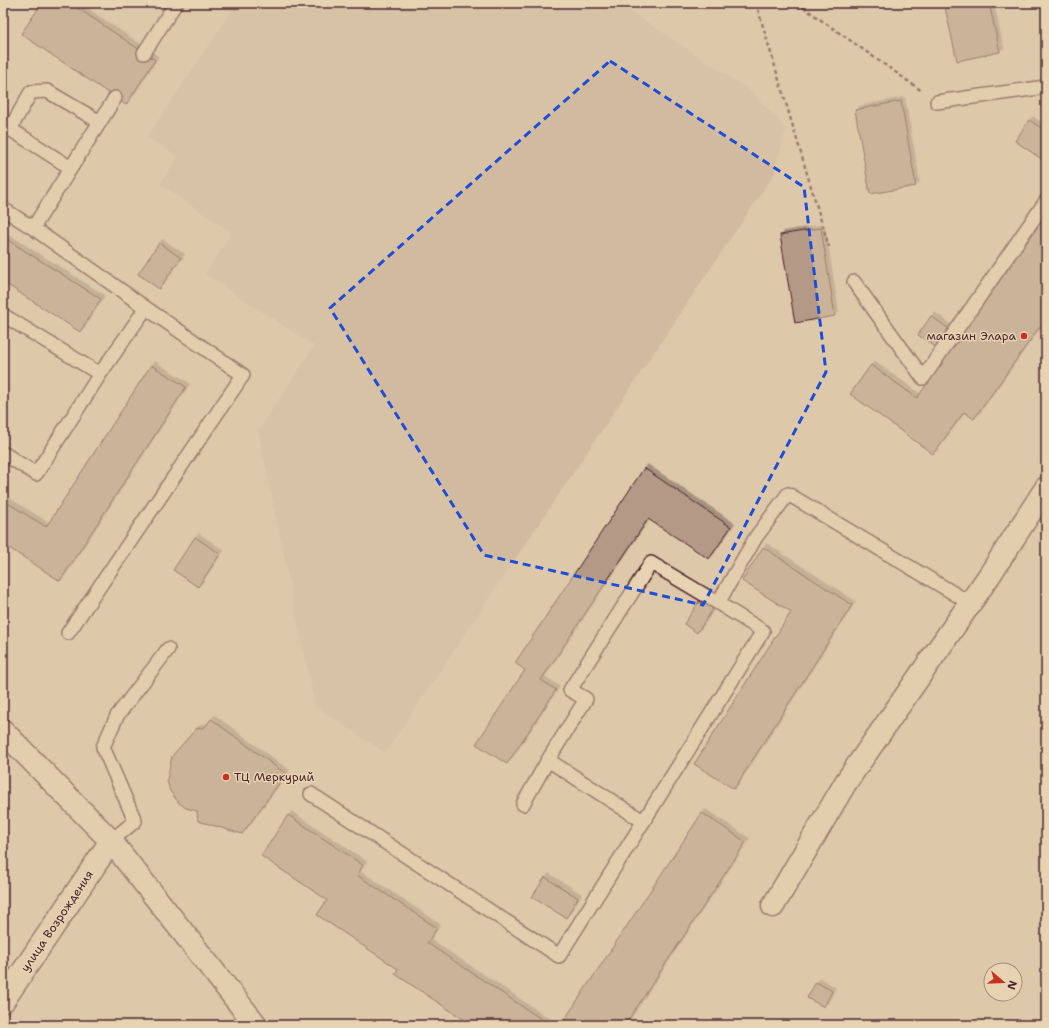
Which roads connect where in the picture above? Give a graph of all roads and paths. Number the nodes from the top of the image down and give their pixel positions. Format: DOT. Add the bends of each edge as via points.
graph roads {
  1 [pos="176,3"];
  2 [pos="756,3"];
  3 [pos="797,3"];
  4 [pos="144,53"];
  5 [pos="1046,87"];
  6 [pos="116,98"];
  7 [pos="937,102"];
  8 [pos="100,122"];
  9 [pos="71,168"];
  10 [pos="1046,201"];
  11 [pos="3,209"];
  12 [pos="33,228"];
  13 [pos="829,247"];
  14 [pos="854,282"];
  15 [pos="146,308"];
  16 [pos="3,315"];
  17 [pos="100,374"];
  18 [pos="3,453"];
  19 [pos="1046,488"];
  20 [pos="718,603"];
  21 [pos="970,603"];
  22 [pos="68,633"];
  23 [pos="168,649"];
  24 [pos="3,731"];
  25 [pos="548,760"];
  26 [pos="311,794"];
  27 [pos="523,804"];
  28 [pos="643,821"];
  29 [pos="111,841"];
  30 [pos="773,906"];
  31 [pos="3,1001"];
  32 [pos="256,1025"];
  1 -- 4 [label="lane"];
  2 -- 13 [label="path"];
  3 -- 7 [label="path"];
  5 -- 7 [label="lane"];
  6 -- 8 [label="lane"];
  8 -- 9 [label="lane"];
  8 -- 9 [label="lane" via="47,91 31,92 10,129"];
  9 -- 12 [label="lane"];
  10 -- 14 [label="lane" via="923,378"];
  11 -- 12 [label="lane"];
  12 -- 15 [label="lane"];
  15 -- 17 [label="lane"];
  15 -- 22 [label="lane" via="243,375"];
  16 -- 17 [label="lane"];
  17 -- 18 [label="lane" via="36,474"];
  19 -- 21 [label="street"];
  20 -- 21 [label="lane" via="756,537 788,494"];
  20 -- 25 [label="lane" via="651,563 570,690 586,699"];
  20 -- 28 [label="lane" via="763,631"];
  21 -- 30 [label="street" via="846,782"];
  23 -- 29 [label="lane" via="117,716 104,747 135,821"];
  24 -- 29 [label="street"];
  25 -- 27 [label="lane"];
  25 -- 28 [label="lane"];
  26 -- 28 [label="lane" via="560,956"];
  29 -- 31 [label="street, улица Возрождения"];
  29 -- 32 [label="street"];
}
